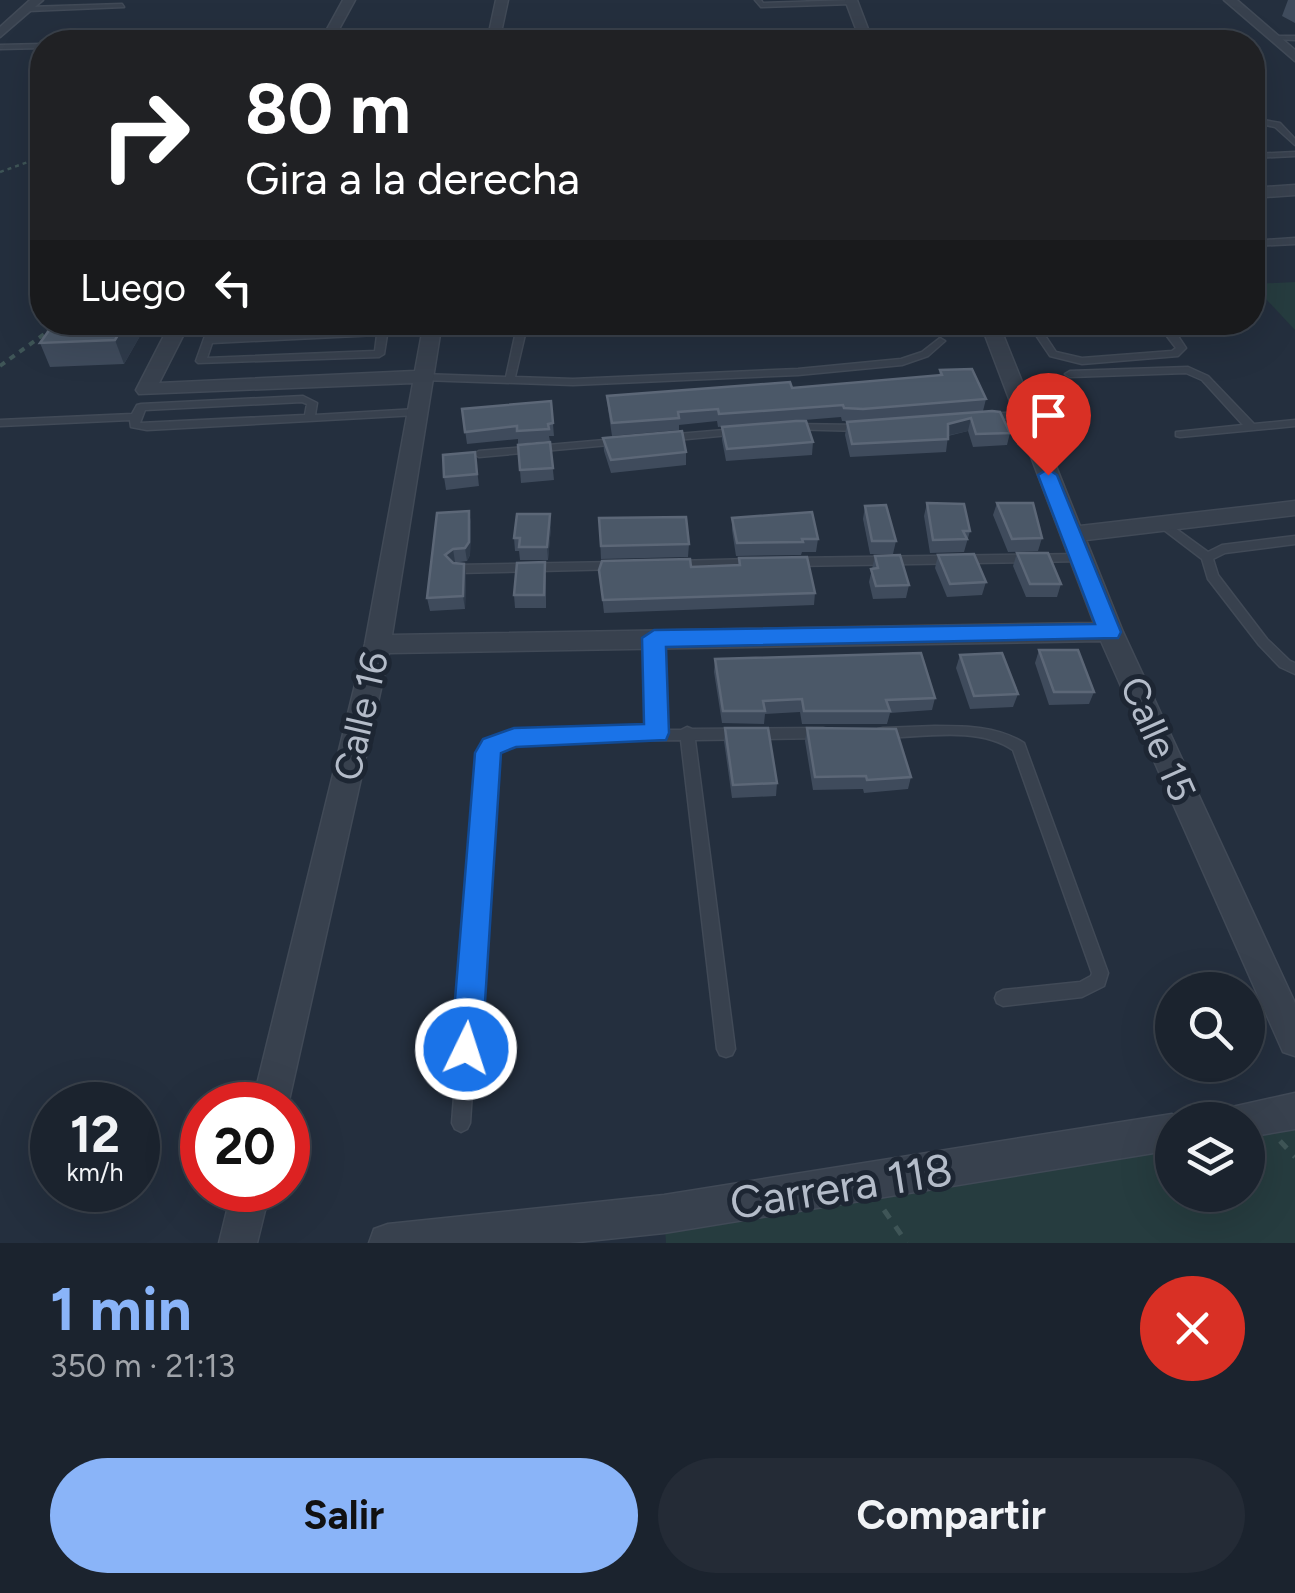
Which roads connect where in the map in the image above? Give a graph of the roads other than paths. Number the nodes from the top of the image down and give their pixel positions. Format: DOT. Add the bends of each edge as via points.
graph roads {
  1 [pos="350,0"];
  2 [pos="502,0"];
  3 [pos="758,0"];
  4 [pos="1230,0"];
  5 [pos="852,1"];
  6 [pos="777,2"];
  7 [pos="820,2"];
  8 [pos="32,4"];
  9 [pos="122,6"];
  10 [pos="333,30"];
  11 [pos="496,30"];
  12 [pos="862,30"];
  13 [pos="1265,30"];
  14 [pos="1265,30"];
  15 [pos="0,33"];
  16 [pos="1274,38"];
  17 [pos="1295,38"];
  18 [pos="30,47"];
  19 [pos="0,48"];
  20 [pos="1295,56"];
  21 [pos="1265,123"];
  22 [pos="1295,143"];
  23 [pos="1295,154"];
  24 [pos="1265,155"];
  25 [pos="1295,190"];
  26 [pos="1265,192"];
  27 [pos="1295,242"];
  28 [pos="1265,243"];
  29 [pos="175,335"];
  30 [pos="211,335"];
  31 [pos="276,335"];
  32 [pos="383,335"];
  33 [pos="430,335"];
  34 [pos="521,335"];
  35 [pos="994,335"];
  36 [pos="1040,335"];
  37 [pos="1171,335"];
  38 [pos="209,340"];
  39 [pos="940,340"];
  40 [pos="1070,374"];
  41 [pos="422,376"];
  42 [pos="510,380"];
  43 [pos="141,405"];
  44 [pos="417,412"];
  45 [pos="310,415"];
  46 [pos="1022,415"];
  47 [pos="975,418"];
  48 [pos="1295,423"];
  49 [pos="0,424"];
  50 [pos="880,426"];
  51 [pos="774,428"];
  52 [pos="1252,428"];
  53 [pos="755,430"];
  54 [pos="1180,434"];
  55 [pos="656,439"];
  56 [pos="637,440"];
  57 [pos="480,454"];
  58 [pos="1295,508"];
  59 [pos="1164,524"];
  60 [pos="1295,540"];
  61 [pos="1076,546"];
  62 [pos="1206,557"];
  63 [pos="653,565"];
  64 [pos="634,566"];
  65 [pos="457,570"];
  66 [pos="1110,632"];
  67 [pos="654,638"];
  68 [pos="378,644"];
  69 [pos="1295,668"];
  70 [pos="687,732"];
  71 [pos="657,733"];
  72 [pos="847,733"];
  73 [pos="867,733"];
  74 [pos="1003,998"];
  75 [pos="1295,1040"];
  76 [pos="726,1049"];
  77 [pos="275,1082"];
  78 [pos="1295,1111"];
  79 [pos="1265,1116"];
  80 [pos="461,1123"];
  81 [pos="1155,1135"];
  82 [pos="246,1212"];
  83 [pos="238,1243"];
  84 [pos="388,1243"];
  1 -- 10 [label="street"];
  2 -- 11 [label="street"];
  3 -- 6 [label="lane"];
  4 -- 13 [label="street"];
  5 -- 7 [label="lane"];
  5 -- 12 [label="street"];
  6 -- 7 [label="lane"];
  8 -- 9 [label="lane"];
  8 -- 15 [label="street"];
  14 -- 16 [label="street"];
  16 -- 17 [label="lane"];
  16 -- 20 [label="street"];
  18 -- 19 [label="lane"];
  21 -- 22 [label="lane"];
  23 -- 24 [label="lane"];
  25 -- 26 [label="street"];
  27 -- 28 [label="lane"];
  29 -- 43 [label="street"];
  30 -- 38 [label="lane"];
  31 -- 38 [label="lane"];
  32 -- 38 [label="lane" via="380,354 201,362"];
  33 -- 41 [label="street, Calle 16"];
  34 -- 42 [label="lane"];
  35 -- 46 [label="street, Calle 15"];
  36 -- 37 [label="lane" via="1053,354 1082,362 1175,354 1181,348"];
  39 -- 42 [label="lane" via="902,362"];
  40 -- 52 [label="lane" via="1188,370"];
  41 -- 42 [label="lane"];
  41 -- 43 [label="street"];
  41 -- 44 [label="street, Calle 16"];
  43 -- 45 [label="lane" via="308,399"];
  43 -- 45 [label="lane" via="134,425 147,427"];
  43 -- 49 [label="lane"];
  44 -- 45 [label="lane"];
  44 -- 68 [label="street, Calle 16"];
  46 -- 47 [label="lane"];
  46 -- 61 [label="street, Calle 15"];
  48 -- 52 [label="lane"];
  50 -- 51 [label="lane"];
  52 -- 54 [label="lane"];
  53 -- 55 [label="lane"];
  56 -- 57 [label="lane"];
  58 -- 59 [label="street"];
  59 -- 61 [label="street"];
  59 -- 62 [label="lane"];
  60 -- 62 [label="lane"];
  61 -- 63 [label="lane"];
  61 -- 66 [label="street, Calle 15"];
  62 -- 69 [label="lane" via="1212,576 1263,642"];
  64 -- 65 [label="lane"];
  66 -- 67 [label="street"];
  66 -- 75 [label="street, Calle 15"];
  67 -- 68 [label="street"];
  67 -- 71 [label="lane"];
  68 -- 77 [label="street, Calle 16"];
  70 -- 71 [label="lane"];
  70 -- 72 [label="lane"];
  70 -- 76 [label="lane"];
  71 -- 80 [label="lane" via="514,737 487,753"];
  73 -- 74 [label="lane" via="986,733 1019,747 1100,972 1098,981 1082,989"];
  78 -- 79 [label="street"];
  81 -- 84 [label="street, Carrera 118" via="664,1214"];
  82 -- 83 [label="street"];
}
